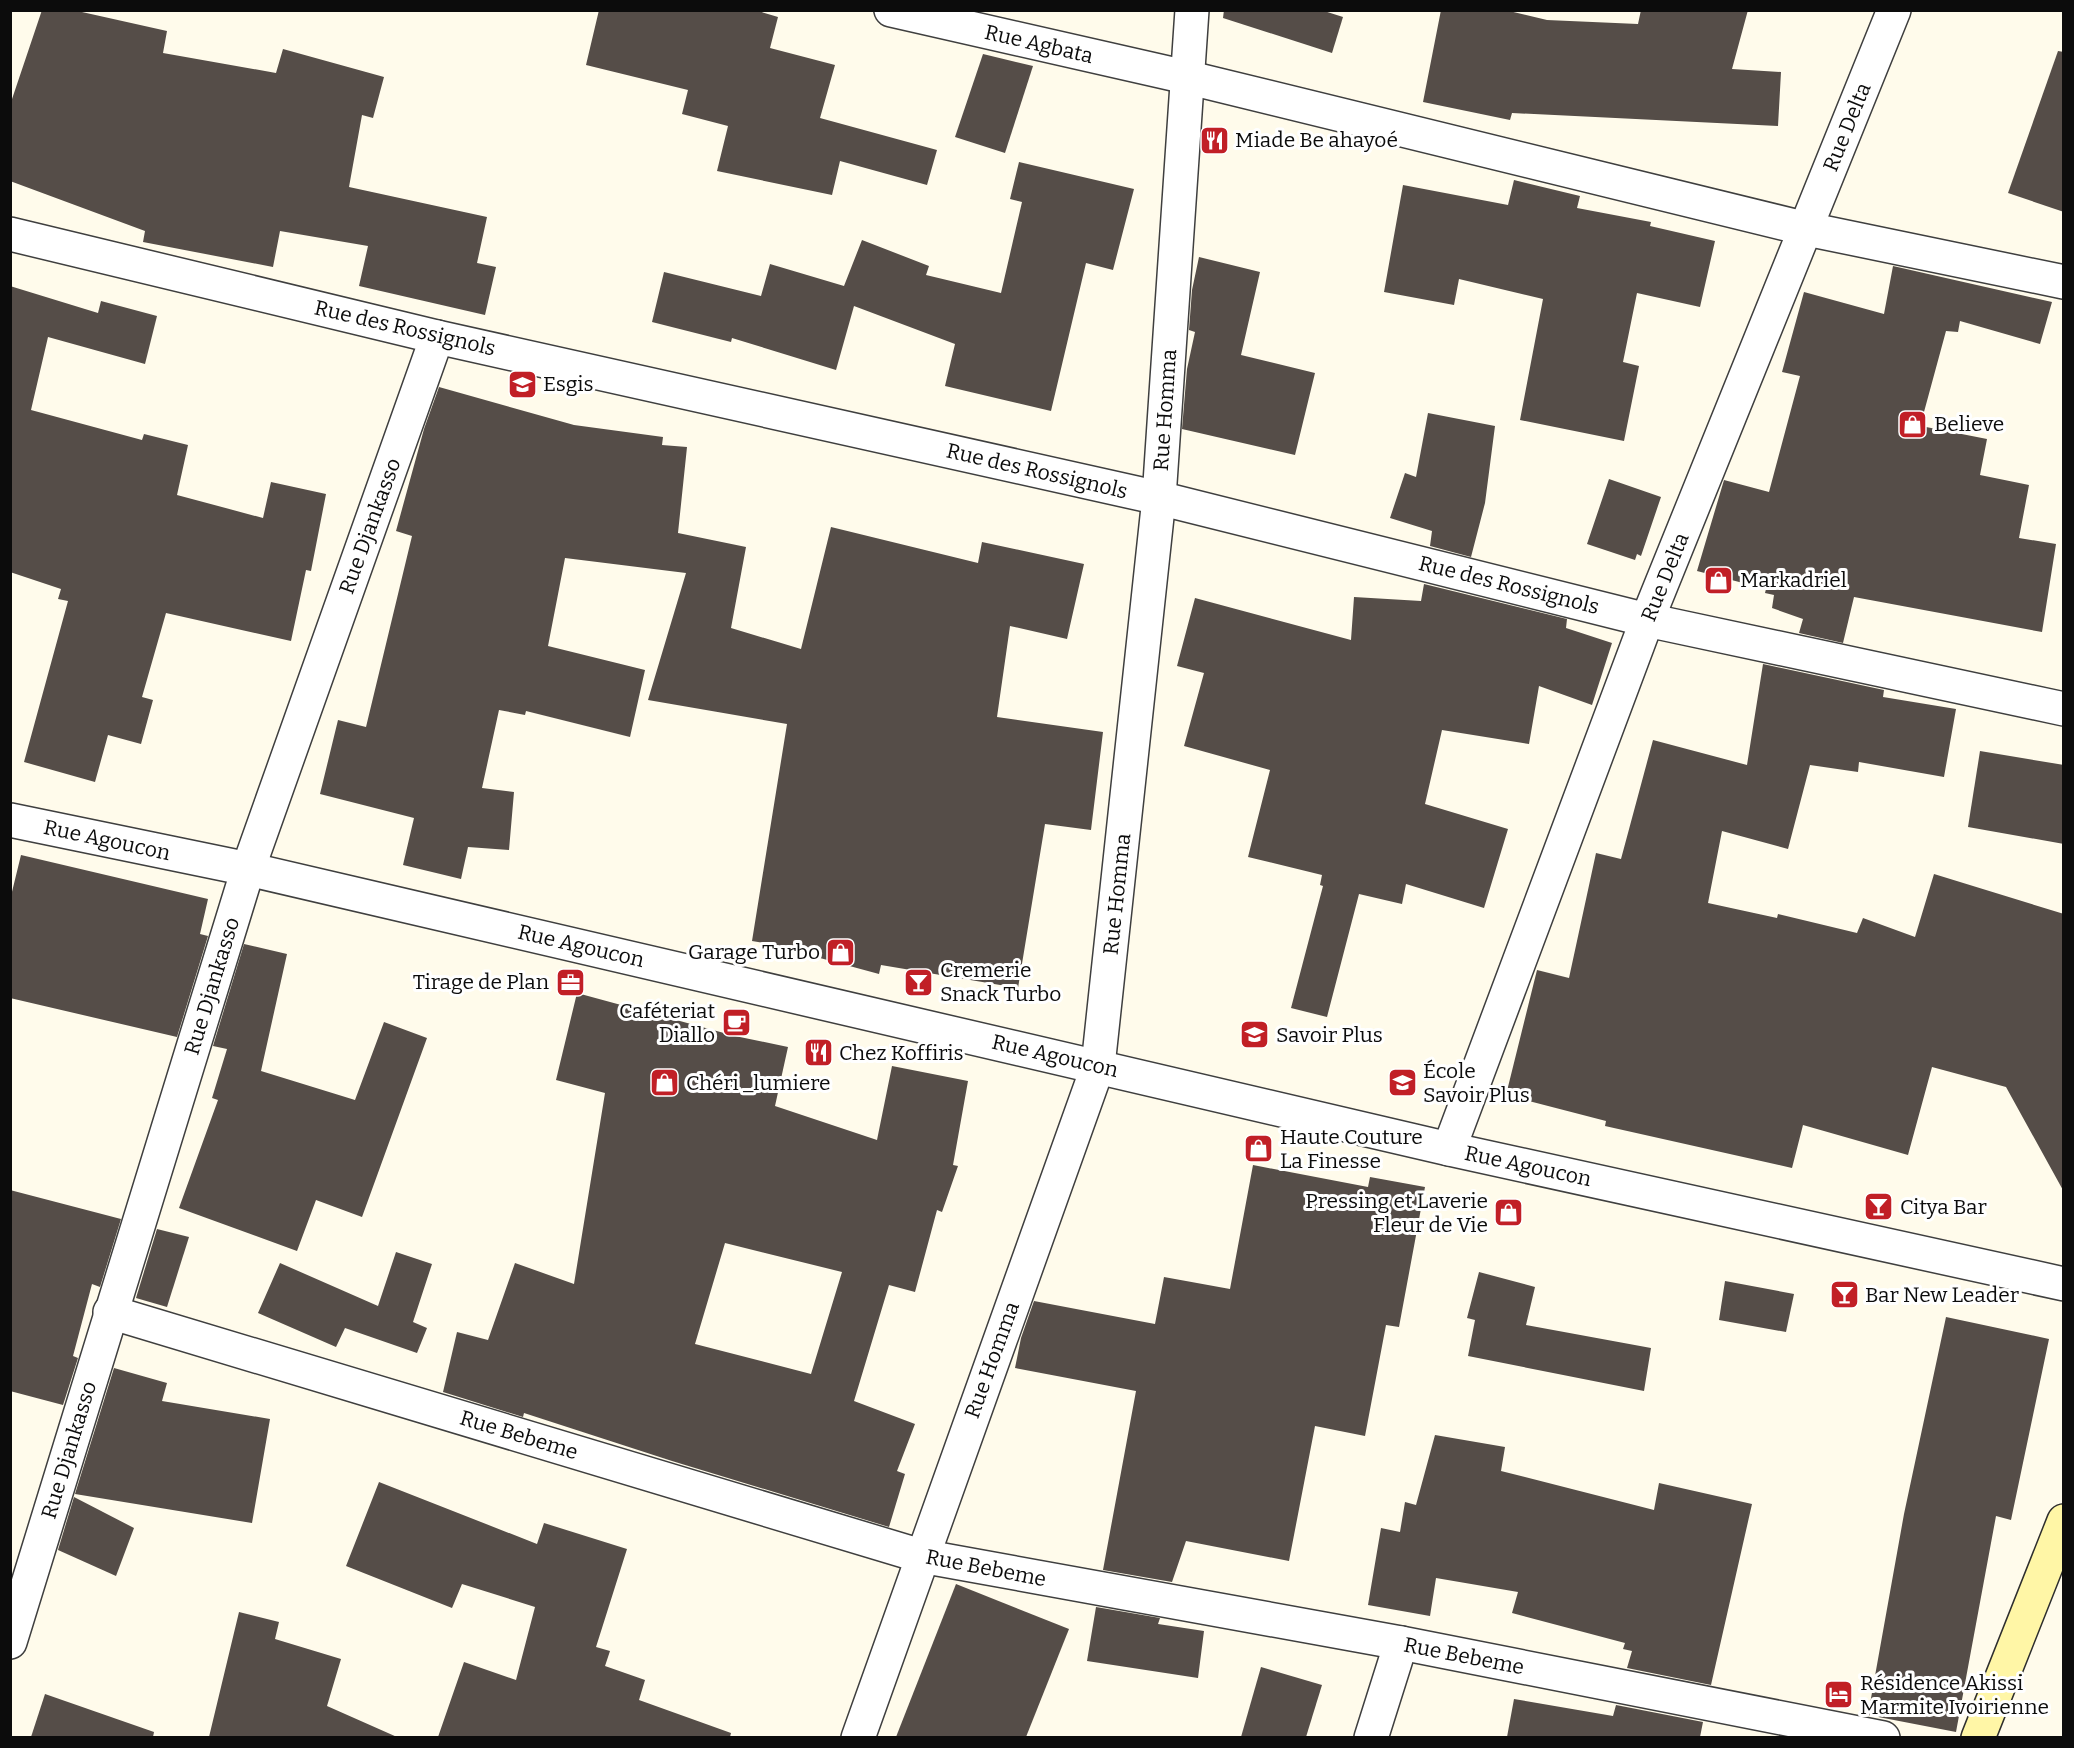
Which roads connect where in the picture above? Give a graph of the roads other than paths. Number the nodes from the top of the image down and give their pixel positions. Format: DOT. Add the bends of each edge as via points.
graph roads {
  1 [pos="891,10"];
  2 [pos="1192,10"];
  3 [pos="1894,10"];
  4 [pos="1186,76"];
  5 [pos="1807,229"];
  6 [pos="10,234"];
  7 [pos="2064,282"];
  8 [pos="437,337"];
  9 [pos="1160,498"];
  10 [pos="1647,620"];
  11 [pos="2064,709"];
  12 [pos="10,820"];
  13 [pos="248,869"];
  14 [pos="1098,1066"];
  15 [pos="1449,1149"];
  16 [pos="2064,1284"];
  17 [pos="110,1312"];
  18 [pos="2064,1521"];
  19 [pos="921,1556"];
  20 [pos="10,1642"];
  21 [pos="1401,1643"];
  22 [pos="858,1737"];
  23 [pos="1371,1737"];
  24 [pos="1883,1737"];
  25 [pos="1978,1737"];
  1 -- 4 [label="street, Rue Agbata"];
  2 -- 4 [label="street, Rue Homma"];
  3 -- 5 [label="street, Rue Delta"];
  4 -- 5 [label="street, Rue Agbata"];
  4 -- 9 [label="street, Rue Homma"];
  5 -- 7 [label="street, Rue Agbata"];
  5 -- 10 [label="street, Rue Delta"];
  6 -- 8 [label="street, Rue des Rossignols"];
  8 -- 9 [label="street, Rue des Rossignols"];
  8 -- 13 [label="street, Rue Djankasso"];
  9 -- 10 [label="street, Rue des Rossignols"];
  9 -- 14 [label="street, Rue Homma"];
  10 -- 11 [label="street, Rue des Rossignols"];
  10 -- 15 [label="street, Rue Delta"];
  12 -- 13 [label="street, Rue Agoucon"];
  13 -- 14 [label="street, Rue Agoucon"];
  13 -- 17 [label="street, Rue Djankasso"];
  14 -- 15 [label="street, Rue Agoucon"];
  14 -- 19 [label="street, Rue Homma"];
  15 -- 16 [label="street, Rue Agoucon"];
  17 -- 19 [label="street, Rue Bebeme"];
  17 -- 20 [label="street, Rue Djankasso"];
  18 -- 25 [label="street"];
  19 -- 21 [label="street, Rue Bebeme"];
  19 -- 22 [label="street, Rue Homma"];
  21 -- 23 [label="street"];
  21 -- 24 [label="street, Rue Bebeme"];
}
